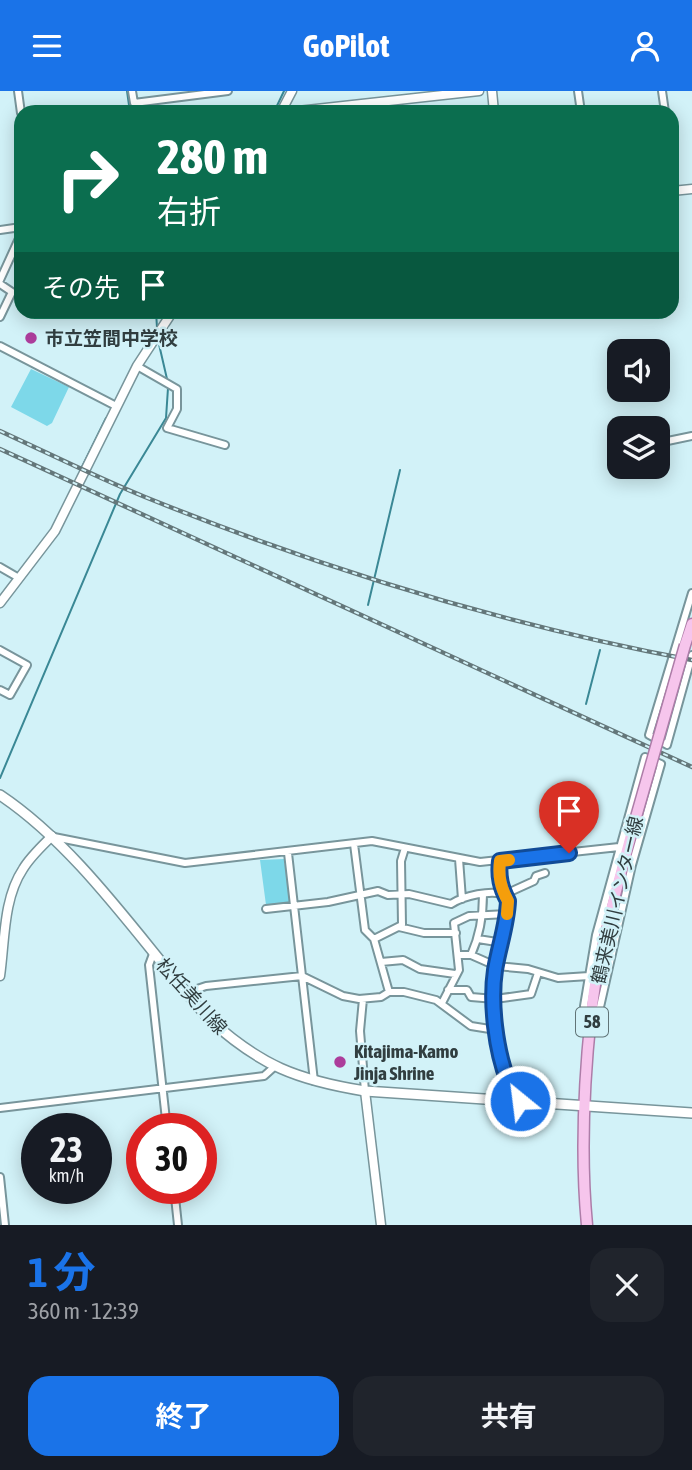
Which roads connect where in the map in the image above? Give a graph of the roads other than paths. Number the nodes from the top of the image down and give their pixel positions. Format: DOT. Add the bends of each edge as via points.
graph roads {
  1 [pos="132,91"];
  2 [pos="229,91"];
  3 [pos="479,91"];
  4 [pos="390,105"];
  5 [pos="14,249"];
  6 [pos="0,282"];
  7 [pos="0,317"];
  8 [pos="168,319"];
  9 [pos="0,346"];
  10 [pos="136,366"];
  11 [pos="116,406"];
  12 [pos="692,436"];
  13 [pos="670,441"];
  14 [pos="225,445"];
  15 [pos="0,568"];
  16 [pos="19,578"];
  17 [pos="692,593"];
  18 [pos="0,603"];
  19 [pos="692,624"];
  20 [pos="0,650"];
  21 [pos="692,655"];
  22 [pos="0,689"];
  23 [pos="0,795"];
  24 [pos="52,837"];
  25 [pos="354,844"];
  26 [pos="619,847"];
  27 [pos="405,848"];
  28 [pos="288,853"];
  29 [pos="459,859"];
  30 [pos="500,861"];
  31 [pos="545,873"];
  32 [pos="360,894"];
  33 [pos="402,894"];
  34 [pos="483,895"];
  35 [pos="504,896"];
  36 [pos="462,899"];
  37 [pos="294,905"];
  38 [pos="266,909"];
  39 [pos="507,914"];
  40 [pos="483,916"];
  41 [pos="398,927"];
  42 [pos="456,933"];
  43 [pos="374,939"];
  44 [pos="478,939"];
  45 [pos="503,943"];
  46 [pos="153,954"];
  47 [pos="458,955"];
  48 [pos="471,955"];
  49 [pos="381,962"];
  50 [pos="496,966"];
  51 [pos="538,973"];
  52 [pos="455,974"];
  53 [pos="0,976"];
  54 [pos="302,976"];
  55 [pos="589,976"];
  56 [pos="448,990"];
  57 [pos="389,992"];
  58 [pos="190,998"];
  59 [pos="363,999"];
  60 [pos="495,999"];
  61 [pos="442,1003"];
  62 [pos="592,1022"];
  63 [pos="496,1030"];
  64 [pos="274,1067"];
  65 [pos="314,1081"];
  66 [pos="162,1089"];
  67 [pos="365,1091"];
  68 [pos="520,1101"];
  69 [pos="585,1107"];
  70 [pos="0,1108"];
  71 [pos="165,1113"];
  72 [pos="692,1113"];
  73 [pos="0,1177"];
  74 [pos="176,1204"];
  75 [pos="5,1225"];
  76 [pos="178,1225"];
  77 [pos="381,1225"];
  78 [pos="587,1225"];
  1 -- 2 [label="street" via="134,103"];
  3 -- 4 [label="street"];
  5 -- 6 [label="street"];
  6 -- 7 [label="street" via="12,292"];
  8 -- 10 [label="street"];
  9 -- 11 [label="street"];
  10 -- 11 [label="street"];
  10 -- 14 [label="street" via="177,389 177,409 167,428"];
  11 -- 16 [label="street" via="55,531"];
  12 -- 13 [label="street"];
  15 -- 16 [label="street"];
  16 -- 18 [label="street"];
  17 -- 21 [label="street" via="649,735 667,745"];
  19 -- 62 [label="main road, 鶴来美川インター線 / 58, bridge" via="615,895"];
  20 -- 22 [label="street" via="27,665 9,695"];
  23 -- 24 [label="main road, 松任美川線"];
  24 -- 28 [label="street" via="185,863"];
  24 -- 46 [label="main road, 松任美川線"];
  24 -- 53 [label="street" via="18,877 8,910"];
  25 -- 27 [label="street" via="372,841"];
  25 -- 28 [label="street"];
  25 -- 32 [label="street"];
  26 -- 30 [label="street"];
  26 -- 55 [label="street"];
  26 -- 62 [label="street" via="645,757 661,764 632,865 600,1007"];
  27 -- 29 [label="street"];
  27 -- 33 [label="street"];
  28 -- 37 [label="street"];
  29 -- 30 [label="street"];
  29 -- 36 [label="street"];
  30 -- 35 [label="street"];
  31 -- 35 [label="street"];
  32 -- 33 [label="street"];
  32 -- 37 [label="street"];
  32 -- 43 [label="street" via="365,930"];
  33 -- 36 [label="street" via="451,904"];
  33 -- 41 [label="street" via="402,925"];
  34 -- 35 [label="street" via="498,892"];
  34 -- 36 [label="street"];
  34 -- 40 [label="street"];
  35 -- 39 [label="street"];
  37 -- 38 [label="street"];
  37 -- 54 [label="street"];
  39 -- 40 [label="street"];
  39 -- 45 [label="street"];
  40 -- 42 [label="street" via="454,923"];
  40 -- 44 [label="street"];
  41 -- 42 [label="street"];
  41 -- 43 [label="street"];
  42 -- 47 [label="street"];
  43 -- 49 [label="street"];
  44 -- 45 [label="street"];
  44 -- 48 [label="street"];
  45 -- 50 [label="street"];
  46 -- 58 [label="main road, 松任美川線"];
  46 -- 66 [label="street" via="149,965"];
  47 -- 48 [label="street"];
  47 -- 52 [label="street"];
  48 -- 50 [label="street"];
  49 -- 52 [label="street" via="403,960 420,969"];
  49 -- 57 [label="street"];
  50 -- 51 [label="street"];
  50 -- 60 [label="street"];
  51 -- 55 [label="street" via="558,978"];
  51 -- 60 [label="street" via="531,994"];
  52 -- 56 [label="street"];
  54 -- 58 [label="street" via="206,986"];
  54 -- 59 [label="street" via="343,996"];
  54 -- 65 [label="street"];
  55 -- 62 [label="street" via="584,1006"];
  56 -- 60 [label="street" via="463,989 471,997"];
  56 -- 61 [label="street"];
  57 -- 59 [label="street"];
  57 -- 61 [label="street"];
  58 -- 64 [label="main road, 松任美川線" via="234,1042"];
  59 -- 67 [label="street" via="360,1031"];
  60 -- 63 [label="street"];
  61 -- 63 [label="street" via="471,1026"];
  62 -- 69 [label="main road, 鶴来美川インター線 / 58"];
  63 -- 68 [label="street" via="502,1065 508,1081 518,1087"];
  64 -- 65 [label="main road, 松任美川線"];
  64 -- 66 [label="street" via="264,1076"];
  65 -- 67 [label="main road, 松任美川線"];
  66 -- 70 [label="street"];
  66 -- 71 [label="street"];
  67 -- 68 [label="main road, 松任美川線"];
  67 -- 77 [label="street"];
  68 -- 69 [label="main road, 松任美川線"];
  69 -- 72 [label="main road, 松任美川線"];
  69 -- 78 [label="main road, 鶴来美川インター線 / 58" via="582,1164"];
  73 -- 75 [label="street"];
  74 -- 76 [label="street"];
}
